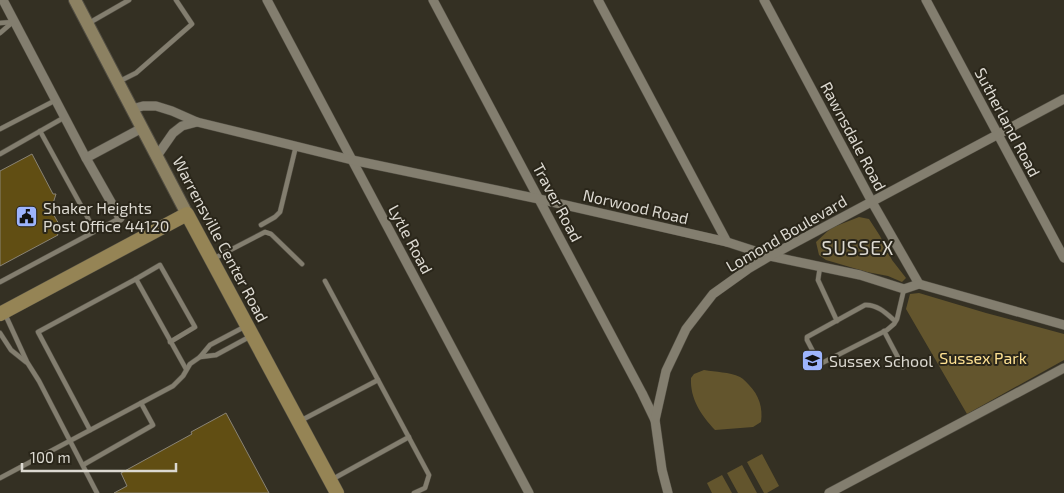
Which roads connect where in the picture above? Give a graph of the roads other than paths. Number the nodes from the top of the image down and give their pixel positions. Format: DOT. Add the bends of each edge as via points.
graph roads {
  1 [pos="3,0"];
  2 [pos="75,0"];
  3 [pos="129,0"];
  4 [pos="176,0"];
  5 [pos="267,0"];
  6 [pos="433,0"];
  7 [pos="598,0"];
  8 [pos="764,0"];
  9 [pos="926,0"];
  10 [pos="14,22"];
  11 [pos="0,23"];
  12 [pos="88,24"];
  13 [pos="0,33"];
  14 [pos="118,82"];
  15 [pos="1064,99"];
  16 [pos="56,100"];
  17 [pos="132,109"];
  18 [pos="65,117"];
  19 [pos="197,122"];
  20 [pos="142,128"];
  21 [pos="0,129"];
  22 [pos="40,131"];
  23 [pos="998,134"];
  24 [pos="296,146"];
  25 [pos="0,154"];
  26 [pos="157,156"];
  27 [pos="86,158"];
  28 [pos="352,160"];
  29 [pos="539,198"];
  30 [pos="872,202"];
  31 [pos="188,214"];
  32 [pos="120,218"];
  33 [pos="261,225"];
  34 [pos="95,231"];
  35 [pos="726,242"];
  36 [pos="770,256"];
  37 [pos="1064,258"];
  38 [pos="212,260"];
  39 [pos="302,264"];
  40 [pos="820,267"];
  41 [pos="136,279"];
  42 [pos="325,281"];
  43 [pos="0,282"];
  44 [pos="919,284"];
  45 [pos="904,289"];
  46 [pos="2,313"];
  47 [pos="837,321"];
  48 [pos="895,322"];
  49 [pos="1064,325"];
  50 [pos="250,331"];
  51 [pos="884,332"];
  52 [pos="0,333"];
  53 [pos="170,342"];
  54 [pos="200,357"];
  55 [pos="27,362"];
  56 [pos="903,367"];
  57 [pos="1064,368"];
  58 [pos="186,369"];
  59 [pos="378,380"];
  60 [pos="141,403"];
  61 [pos="655,420"];
  62 [pos="299,422"];
  63 [pos="90,430"];
  64 [pos="409,437"];
  65 [pos="70,441"];
  66 [pos="82,465"];
  67 [pos="0,478"];
  68 [pos="333,487"];
  69 [pos="424,488"];
  70 [pos="97,493"];
  71 [pos="414,493"];
  72 [pos="427,493"];
  73 [pos="529,493"];
  74 [pos="668,493"];
  75 [pos="829,493"];
  1 -- 10 [label="street"];
  2 -- 12 [label="main road, Warrensville Center Road"];
  3 -- 12 [label="lane"];
  4 -- 14 [label="lane" via="192,24 136,73"];
  5 -- 28 [label="street, Lytle Road"];
  6 -- 29 [label="street, Traver Road"];
  7 -- 35 [label="street"];
  8 -- 30 [label="street, Rawnsdale Road"];
  9 -- 23 [label="street, Sutherland Road"];
  10 -- 11 [label="lane"];
  10 -- 13 [label="lane"];
  10 -- 16 [label="street"];
  12 -- 14 [label="main road, Warrensville Center Road"];
  14 -- 17 [label="main road, Warrensville Center Road"];
  15 -- 23 [label="street, Lomond Boulevard"];
  16 -- 18 [label="street"];
  16 -- 21 [label="lane"];
  17 -- 19 [label="street, Norwood Road" via="156,106"];
  17 -- 20 [label="main road, Warrensville Center Road"];
  18 -- 22 [label="lane"];
  18 -- 27 [label="street"];
  19 -- 24 [label="street, Norwood Road"];
  19 -- 26 [label="street" via="182,126 173,133"];
  20 -- 26 [label="main road, Warrensville Center Road"];
  20 -- 27 [label="street"];
  22 -- 25 [label="lane"];
  22 -- 34 [label="lane"];
  23 -- 30 [label="street, Lomond Boulevard"];
  23 -- 37 [label="street, Sutherland Road"];
  24 -- 28 [label="street, Norwood Road"];
  24 -- 33 [label="lane" via="280,212"];
  26 -- 31 [label="main road, Warrensville Center Road"];
  27 -- 32 [label="street"];
  28 -- 29 [label="street, Norwood Road"];
  28 -- 73 [label="street, Lytle Road"];
  29 -- 35 [label="street, Norwood Road"];
  29 -- 61 [label="street, Traver Road"];
  30 -- 36 [label="street, Lomond Boulevard"];
  30 -- 44 [label="street, Rawnsdale Road"];
  31 -- 38 [label="main road, Warrensville Center Road"];
  31 -- 46 [label="main road"];
  32 -- 34 [label="lane"];
  34 -- 43 [label="lane"];
  35 -- 36 [label="street, Norwood Road"];
  36 -- 40 [label="street, Norwood Road"];
  36 -- 61 [label="street, Lomond Boulevard" via="713,294 686,329 666,371"];
  38 -- 39 [label="lane" via="265,232"];
  38 -- 50 [label="main road, Warrensville Center Road"];
  40 -- 45 [label="street, Norwood Road"];
  40 -- 47 [label="lane" via="818,280"];
  41 -- 53 [label="lane"];
  41 -- 53 [label="lane" via="160,265 195,327"];
  41 -- 63 [label="lane" via="38,332"];
  42 -- 59 [label="lane"];
  44 -- 45 [label="street"];
  44 -- 49 [label="street"];
  45 -- 48 [label="lane"];
  46 -- 55 [label="lane"];
  47 -- 48 [label="lane" via="869,305 882,310"];
  47 -- 51 [label="lane" via="807,339 820,362"];
  48 -- 51 [label="lane"];
  50 -- 54 [label="lane" via="210,345"];
  50 -- 54 [label="lane" via="216,356"];
  50 -- 62 [label="main road, Warrensville Center Road"];
  51 -- 56 [label="lane"];
  52 -- 55 [label="lane" via="10,350"];
  53 -- 58 [label="lane"];
  54 -- 58 [label="lane"];
  55 -- 65 [label="lane"];
  57 -- 75 [label="street"];
  58 -- 60 [label="lane" via="175,385"];
  59 -- 62 [label="lane"];
  59 -- 64 [label="lane"];
  60 -- 63 [label="lane"];
  60 -- 66 [label="lane" via="153,425"];
  61 -- 74 [label="street, Lomond Boulevard"];
  62 -- 68 [label="main road, Warrensville Center Road"];
  63 -- 65 [label="lane"];
  64 -- 68 [label="lane"];
  64 -- 69 [label="lane" via="429,475"];
  65 -- 66 [label="lane"];
  65 -- 67 [label="lane"];
  66 -- 70 [label="lane"];
  69 -- 71 [label="lane"];
  69 -- 72 [label="lane"];
}
